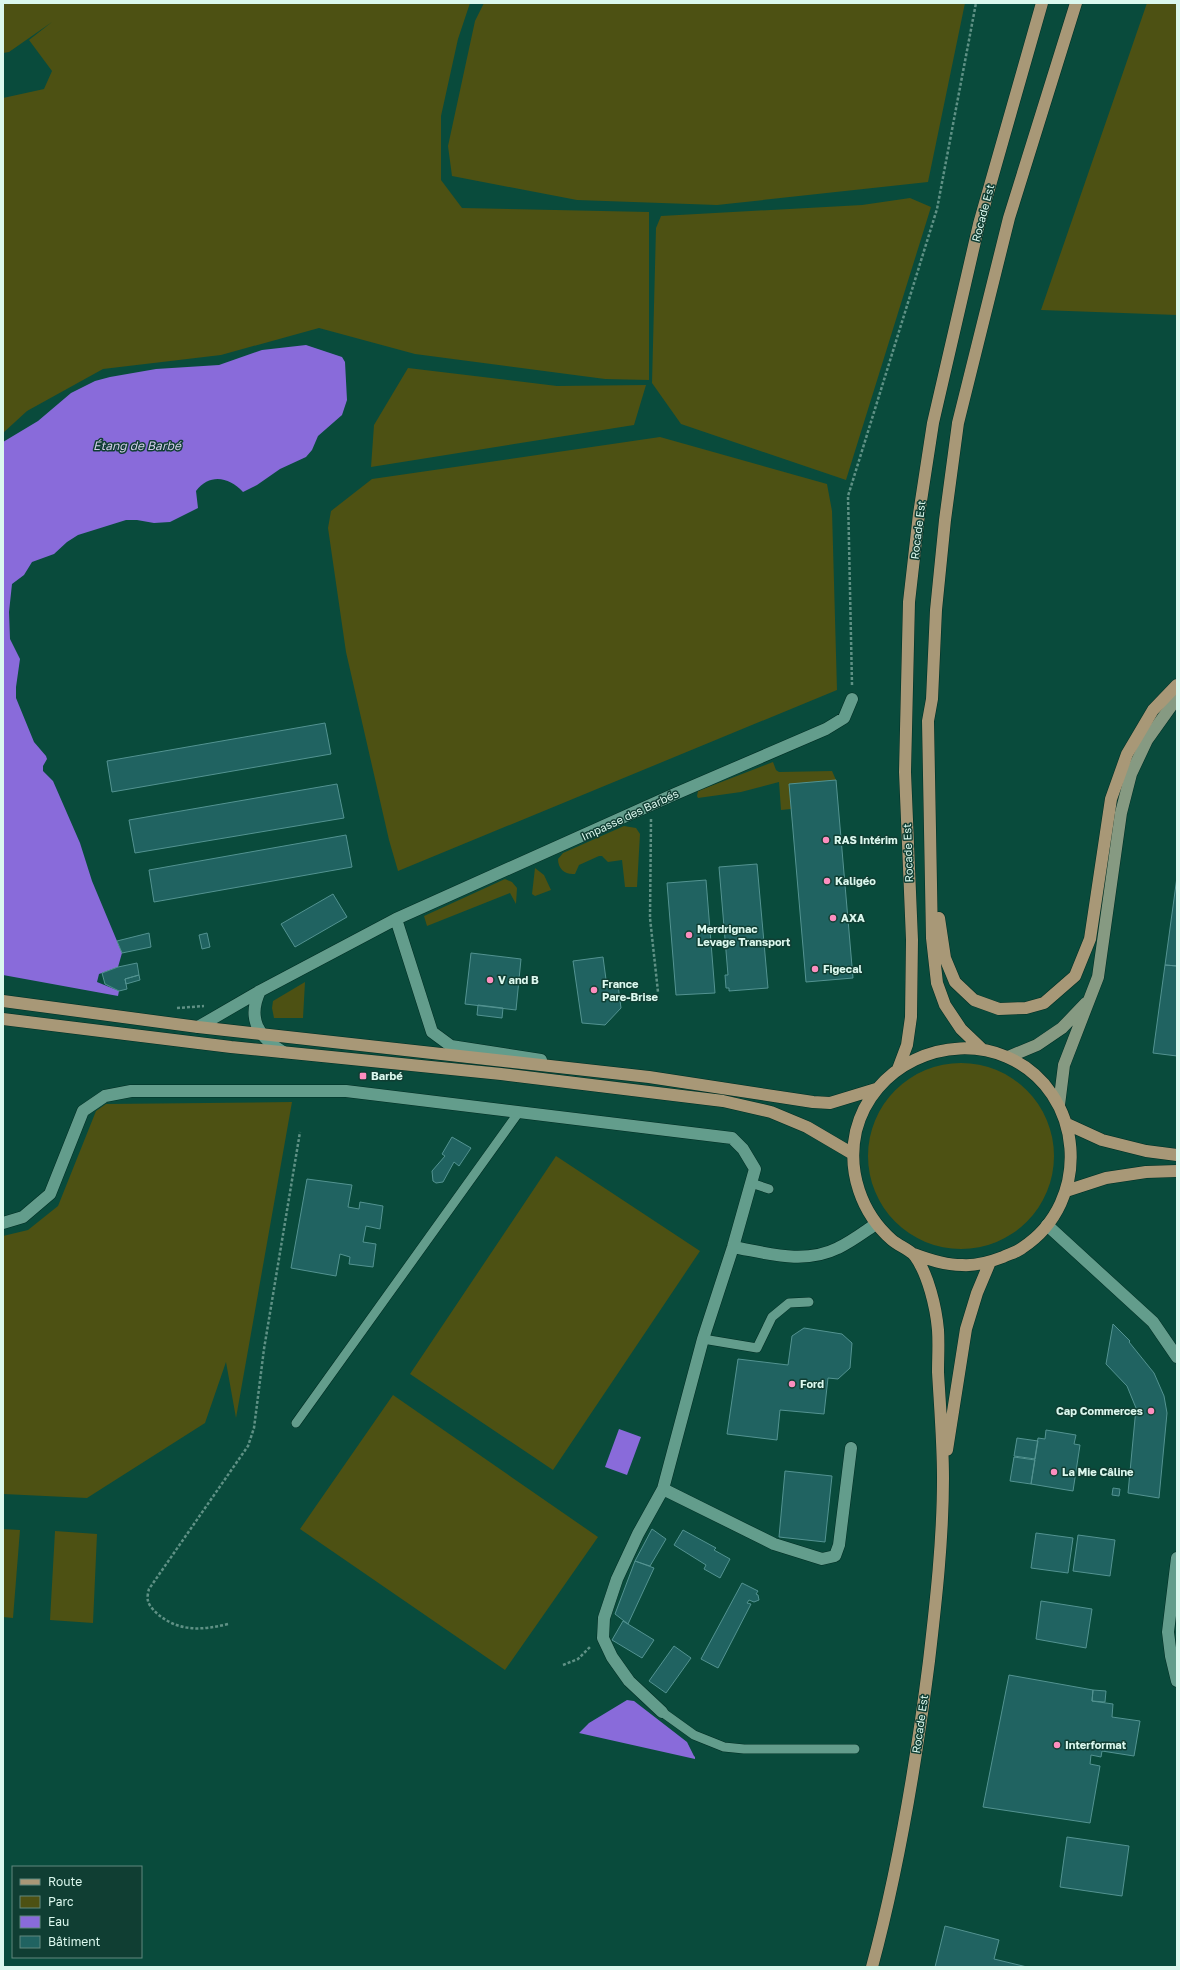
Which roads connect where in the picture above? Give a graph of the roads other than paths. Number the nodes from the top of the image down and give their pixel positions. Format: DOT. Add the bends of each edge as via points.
graph roads {
  1 [pos="1042,3"];
  2 [pos="1076,3"];
  3 [pos="1177,685"];
  4 [pos="1177,698"];
  5 [pos="852,699"];
  6 [pos="932,699"];
  7 [pos="396,919"];
  8 [pos="260,991"];
  9 [pos="3,1001"];
  10 [pos="1089,1001"];
  11 [pos="3,1019"];
  12 [pos="198,1027"];
  13 [pos="262,1034"];
  14 [pos="983,1050"];
  15 [pos="282,1052"];
  16 [pos="1008,1057"];
  17 [pos="898,1069"];
  18 [pos="609,1074"];
  19 [pos="876,1089"];
  20 [pos="1059,1105"];
  21 [pos="519,1112"];
  22 [pos="1067,1124"];
  23 [pos="853,1154"];
  24 [pos="1177,1155"];
  25 [pos="1177,1171"];
  26 [pos="751,1183"];
  27 [pos="769,1189"];
  28 [pos="1066,1191"];
  29 [pos="3,1223"];
  30 [pos="876,1224"];
  31 [pos="1048,1225"];
  32 [pos="733,1247"];
  33 [pos="914,1254"];
  34 [pos="990,1262"];
  35 [pos="809,1302"];
  36 [pos="704,1339"];
  37 [pos="1177,1357"];
  38 [pos="296,1423"];
  39 [pos="851,1448"];
  40 [pos="943,1477"];
  41 [pos="663,1489"];
  42 [pos="1177,1558"];
  43 [pos="1177,1681"];
  44 [pos="662,1712"];
  45 [pos="855,1749"];
  46 [pos="872,1967"];
  1 -- 17 [label="main road, Rocade Est" via="979,224 933,423 919,514 909,602 905,764 912,940 911,1017 907,1046"];
  2 -- 6 [label="main road, Rocade Est" via="1009,218 958,423 936,610"];
  3 -- 6 [label="main road" via="1153,710 1127,754 1111,800 1090,939 1075,976 1044,1003 1026,1008 999,1009 974,1000 955,982 945,958 939,925 936,720"];
  4 -- 10 [label="main road" via="1147,740 1131,774 1121,813 1098,976"];
  5 -- 7 [label="street, Impasse des Barbés" via="844,718 826,729"];
  6 -- 14 [label="main road, Rocade Est" via="928,736 932,938 937,983 945,1005 961,1029"];
  7 -- 8 [label="street, Impasse des Barbés"];
  7 -- 18 [label="street" via="432,1032 436,1036 451,1046"];
  8 -- 12 [label="street, Impasse des Barbés"];
  8 -- 13 [label="street" via="254,1014"];
  9 -- 12 [label="main road"];
  10 -- 16 [label="main road" via="1037,1045"];
  10 -- 20 [label="main road" via="1064,1066"];
  11 -- 15 [label="main road"];
  12 -- 13 [label="main road"];
  13 -- 15 [label="street" via="269,1044"];
  13 -- 18 [label="main road"];
  14 -- 16 [label="main road"];
  14 -- 17 [label="main road" via="953,1048 924,1055"];
  15 -- 23 [label="main road" via="723,1101 771,1112 807,1127"];
  16 -- 20 [label="main road" via="1034,1075"];
  17 -- 19 [label="main road"];
  18 -- 19 [label="main road" via="830,1103"];
  19 -- 23 [label="main road" via="864,1109 856,1130"];
  20 -- 22 [label="main road"];
  21 -- 26 [label="street" via="732,1138 743,1149 754,1169"];
  21 -- 29 [label="street" via="346,1091 132,1091 105,1096 83,1111 50,1194 23,1217"];
  21 -- 38 [label="lane"];
  22 -- 24 [label="main road" via="1102,1140 1146,1151"];
  22 -- 28 [label="main road" via="1072,1158"];
  23 -- 30 [label="main road" via="856,1179 863,1203"];
  25 -- 28 [label="main road" via="1146,1172 1106,1178"];
  26 -- 27 [label="lane"];
  26 -- 32 [label="street"];
  28 -- 31 [label="main road"];
  30 -- 32 [label="street" via="837,1249 819,1255 795,1258"];
  30 -- 33 [label="main road" via="894,1241"];
  31 -- 34 [label="main road" via="1022,1248"];
  31 -- 37 [label="street" via="1153,1322"];
  32 -- 36 [label="street"];
  33 -- 34 [label="main road" via="939,1263 965,1266"];
  33 -- 40 [label="main road" via="931,1291 938,1328"];
  34 -- 40 [label="main road" via="976,1292 966,1330"];
  35 -- 36 [label="lane" via="789,1303 772,1317 757,1348"];
  36 -- 41 [label="street"];
  39 -- 41 [label="street" via="839,1545 835,1556 822,1559 774,1544"];
  40 -- 46 [label="main road, Rocade Est" via="937,1597 922,1717 887,1911"];
  41 -- 44 [label="street" via="617,1579 604,1618 603,1638 612,1657 629,1681"];
  42 -- 43 [label="street" via="1168,1632"];
  44 -- 45 [label="lane" via="694,1735 724,1747"];
}
